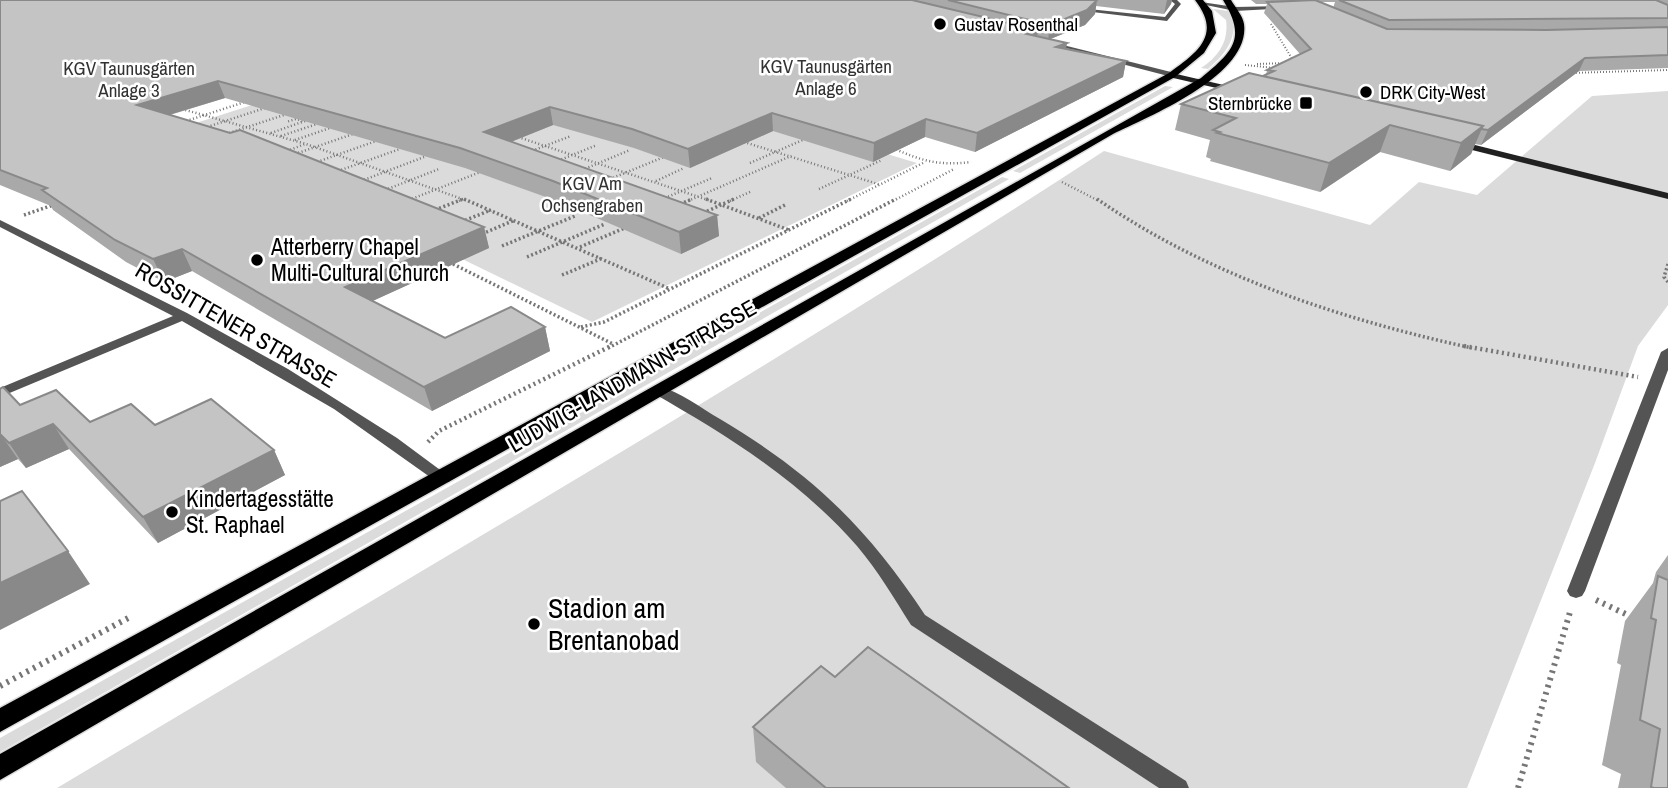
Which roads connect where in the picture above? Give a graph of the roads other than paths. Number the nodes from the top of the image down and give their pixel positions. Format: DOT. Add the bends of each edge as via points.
graph roads {
  1 [pos="1173,0"];
  2 [pos="1227,0"];
  3 [pos="1200,2"];
  4 [pos="1299,8"];
  5 [pos="1076,9"];
  6 [pos="1235,9"];
  7 [pos="1032,40"];
  8 [pos="1172,75"];
  9 [pos="1201,82"];
  10 [pos="1248,93"];
  11 [pos="1450,142"];
  12 [pos="1668,196"];
  13 [pos="0,223"];
  14 [pos="184,316"];
  15 [pos="1668,352"];
  16 [pos="658,390"];
  17 [pos="0,393"];
  18 [pos="443,478"];
  19 [pos="1576,591"];
  20 [pos="0,721"];
  21 [pos="0,768"];
  22 [pos="1178,788"];
  1 -- 5 [label="street" via="1178,4 1167,19"];
  2 -- 6 [label="main road"];
  3 -- 6 [label="street"];
  3 -- 8 [label="main road, LUDWIG-LANDMANN-STRASSE" via="1213,23 1212,35 1206,48"];
  4 -- 6 [label="street"];
  6 -- 9 [label="main road, LUDWIG-LANDMANN-STRASSE" via="1241,24 1235,53"];
  7 -- 8 [label="street"];
  8 -- 9 [label="main road"];
  8 -- 18 [label="main road, LUDWIG-LANDMANN-STRASSE"];
  9 -- 10 [label="main road"];
  9 -- 16 [label="main road, LUDWIG-LANDMANN-STRASSE"];
  11 -- 12 [label="main road"];
  13 -- 14 [label="street, ROSSITTENER STRASSE"];
  14 -- 17 [label="street"];
  14 -- 18 [label="street, ROSSITTENER STRASSE" via="414,455"];
  15 -- 19 [label="street"];
  16 -- 21 [label="main road, LUDWIG-LANDMANN-STRASSE"];
  16 -- 22 [label="street" via="762,450 802,480 845,520 896,583 918,620"];
  18 -- 20 [label="main road, LUDWIG-LANDMANN-STRASSE"];
}
